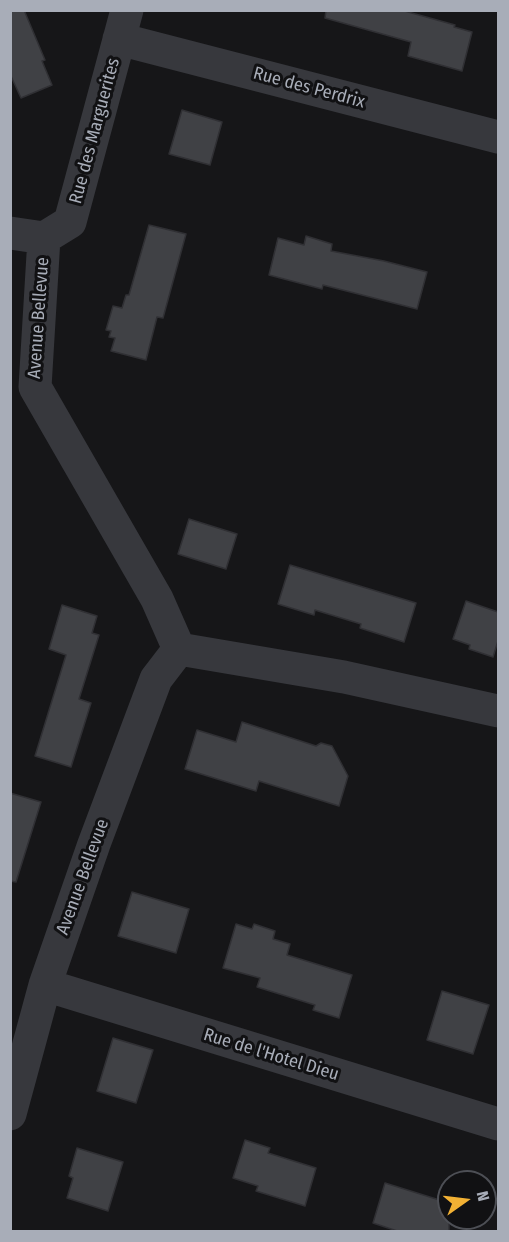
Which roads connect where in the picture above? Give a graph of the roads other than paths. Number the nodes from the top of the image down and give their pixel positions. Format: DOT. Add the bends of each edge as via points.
graph roads {
  1 [pos="123,25"];
  2 [pos="498,137"];
  3 [pos="10,233"];
  4 [pos="45,238"];
  5 [pos="179,649"];
  6 [pos="498,711"];
  7 [pos="45,985"];
  8 [pos="10,1114"];
  9 [pos="498,1124"];
  1 -- 2 [label="street, Rue des Perdrix"];
  1 -- 4 [label="street, Rue des Marguerites" via="70,222"];
  3 -- 4 [label="street"];
  4 -- 5 [label="street, Avenue Bellevue" via="35,387 157,599"];
  5 -- 6 [label="street" via="344,677"];
  5 -- 7 [label="street, Avenue Bellevue" via="156,679"];
  7 -- 8 [label="street, Avenue Bellevue"];
  7 -- 9 [label="street, Rue de l'Hotel Dieu"];
}
